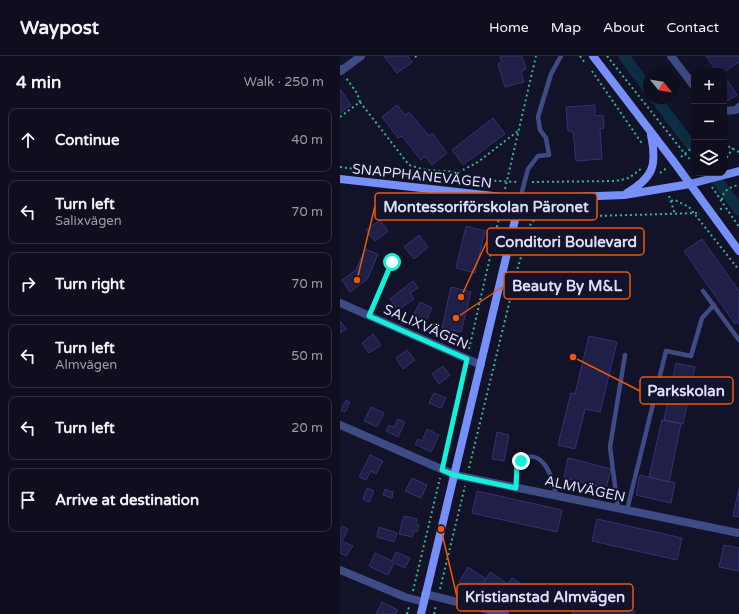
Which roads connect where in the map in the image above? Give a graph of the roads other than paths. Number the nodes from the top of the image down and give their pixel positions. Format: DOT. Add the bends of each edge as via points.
graph roads {
  1 [pos="361,56"];
  2 [pos="561,56"];
  3 [pos="593,56"];
  4 [pos="671,56"];
  5 [pos="341,70"];
  6 [pos="691,82"];
  7 [pos="739,107"];
  8 [pos="727,111"];
  9 [pos="651,132"];
  10 [pos="739,171"];
  11 [pos="340,179"];
  12 [pos="690,184"];
  13 [pos="624,194"];
  14 [pos="520,200"];
  15 [pos="739,251"];
  16 [pos="392,262"];
  17 [pos="703,291"];
  18 [pos="340,303"];
  19 [pos="714,305"];
  20 [pos="369,316"];
  21 [pos="739,340"];
  22 [pos="625,354"];
  23 [pos="481,365"];
  24 [pos="340,425"];
  25 [pos="454,475"];
  26 [pos="516,488"];
  27 [pos="556,496"];
  28 [pos="618,508"];
  29 [pos="627,510"];
  30 [pos="739,533"];
  31 [pos="340,570"];
  32 [pos="426,594"];
  33 [pos="424,602"];
  34 [pos="421,614"];
  35 [pos="505,614"];
  1 -- 5 [label="street"];
  2 -- 14 [label="lane" via="551,74 538,117 549,155 538,156 528,169"];
  3 -- 9 [label="street"];
  4 -- 6 [label="street"];
  7 -- 8 [label="street"];
  9 -- 12 [label="street"];
  9 -- 13 [label="street" via="654,150 652,170 646,180"];
  10 -- 12 [label="street, SNAPPHANEVÄGEN"];
  11 -- 14 [label="street, SNAPPHANEVÄGEN"];
  12 -- 13 [label="street, SNAPPHANEVÄGEN"];
  12 -- 15 [label="street"];
  13 -- 14 [label="street, SNAPPHANEVÄGEN"];
  14 -- 23 [label="street"];
  16 -- 20 [label="lane"];
  17 -- 19 [label="lane"];
  18 -- 20 [label="street, SALIXVÄGEN"];
  19 -- 21 [label="lane"];
  19 -- 29 [label="lane" via="702,318 691,356 666,352"];
  20 -- 23 [label="street, SALIXVÄGEN"];
  22 -- 28 [label="lane" via="610,447"];
  23 -- 25 [label="street"];
  24 -- 25 [label="street, ALMVÄGEN"];
  25 -- 26 [label="street, ALMVÄGEN"];
  25 -- 32 [label="street"];
  26 -- 27 [label="street, ALMVÄGEN"];
  26 -- 27 [label="lane" via="517,465 533,456 545,464"];
  27 -- 28 [label="street, ALMVÄGEN"];
  28 -- 29 [label="street, ALMVÄGEN"];
  29 -- 30 [label="street, ALMVÄGEN"];
  31 -- 33 [label="street"];
  32 -- 33 [label="street"];
  32 -- 35 [label="street"];
  33 -- 34 [label="street"];
}
